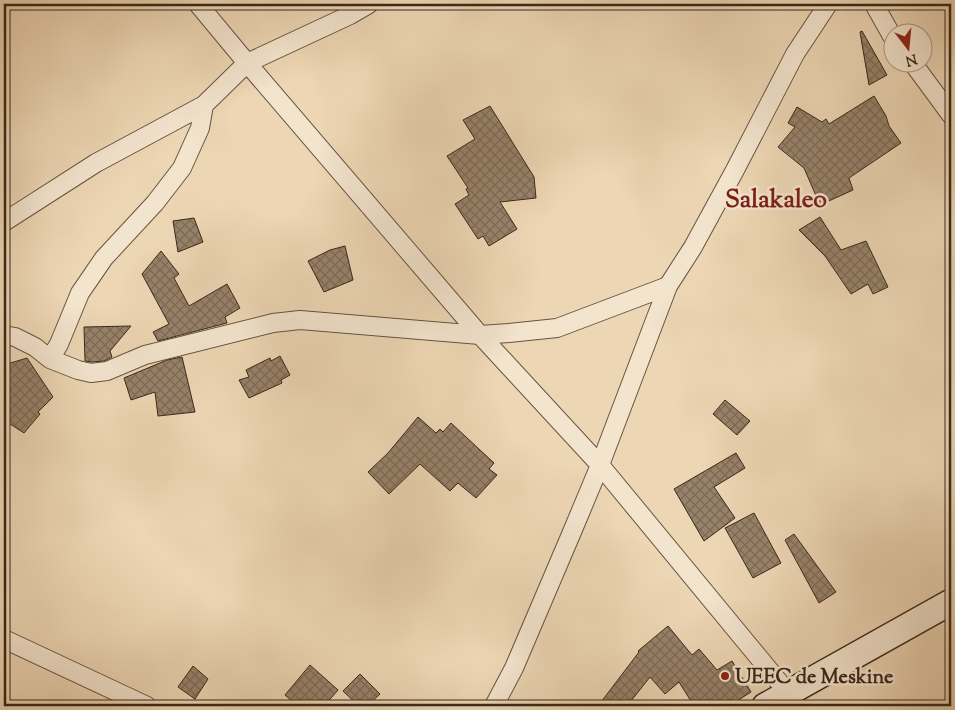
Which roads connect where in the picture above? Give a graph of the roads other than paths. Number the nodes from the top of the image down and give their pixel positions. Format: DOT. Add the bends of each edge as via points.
graph roads {
  1 [pos="198,4"];
  2 [pos="369,4"];
  3 [pos="828,4"];
  4 [pos="874,4"];
  5 [pos="884,22"];
  6 [pos="247,63"];
  7 [pos="920,72"];
  8 [pos="204,105"];
  9 [pos="951,114"];
  10 [pos="4,222"];
  11 [pos="668,286"];
  12 [pos="480,335"];
  13 [pos="4,336"];
  14 [pos="50,359"];
  15 [pos="600,465"];
  16 [pos="951,602"];
  17 [pos="4,639"];
  18 [pos="788,693"];
  19 [pos="147,706"];
  20 [pos="494,706"];
  21 [pos="765,706"];
  1 -- 6 [label="street"];
  2 -- 6 [label="street"];
  3 -- 11 [label="street" via="795,54 693,247"];
  4 -- 5 [label="street"];
  6 -- 8 [label="street"];
  6 -- 12 [label="street"];
  7 -- 9 [label="street"];
  8 -- 10 [label="street" via="96,163"];
  8 -- 14 [label="street" via="200,128 182,168 155,203 104,258 80,293"];
  11 -- 12 [label="street" via="556,328"];
  11 -- 15 [label="street"];
  12 -- 14 [label="street" via="300,320 273,323 145,355 107,371 91,373"];
  12 -- 15 [label="street"];
  13 -- 14 [label="street" via="22,340"];
  15 -- 18 [label="street"];
  15 -- 20 [label="street" via="514,668"];
  16 -- 18 [label="main road"];
  17 -- 19 [label="street"];
  18 -- 21 [label="main road"];
}
